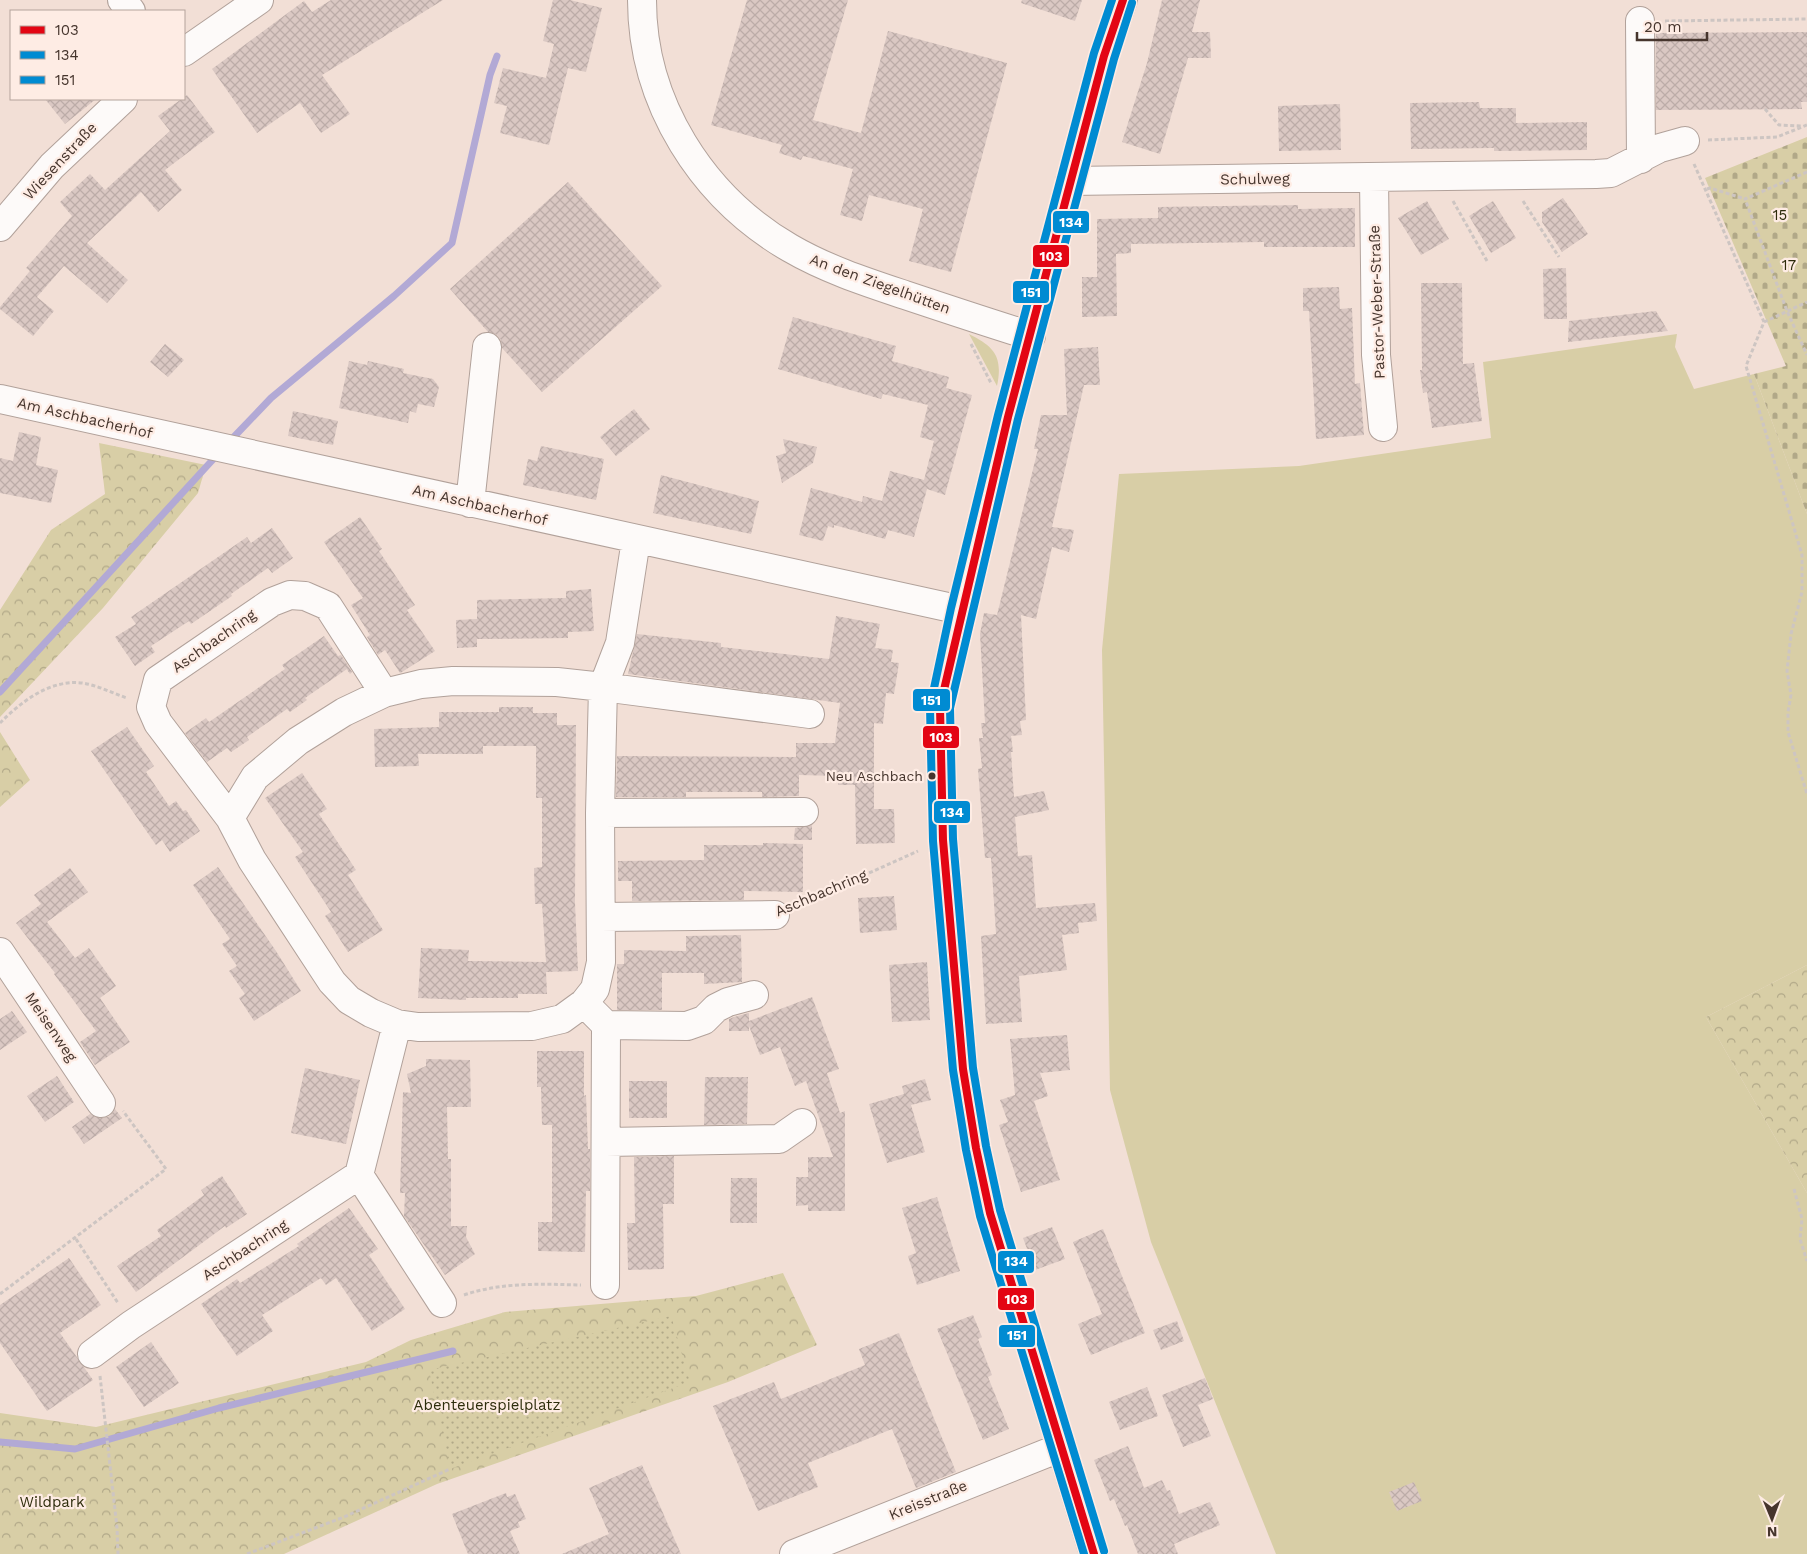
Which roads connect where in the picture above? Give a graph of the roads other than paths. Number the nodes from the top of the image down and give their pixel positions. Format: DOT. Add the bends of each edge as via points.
graph roads {
  1 [pos="122,0"];
  2 [pos="259,0"];
  3 [pos="642,0"];
  4 [pos="1123,0"];
  5 [pos="130,10"];
  6 [pos="1640,21"];
  7 [pos="185,51"];
  8 [pos="122,100"];
  9 [pos="1685,141"];
  10 [pos="1641,159"];
  11 [pos="1374,177"];
  12 [pos="1070,182"];
  13 [pos="0,227"];
  14 [pos="1031,336"];
  15 [pos="487,347"];
  16 [pos="0,400"];
  17 [pos="1383,427"];
  18 [pos="470,503"];
  19 [pos="636,540"];
  20 [pos="961,610"];
  21 [pos="603,687"];
  22 [pos="384,693"];
  23 [pos="810,714"];
  24 [pos="804,812"];
  25 [pos="600,813"];
  26 [pos="230,818"];
  27 [pos="775,915"];
  28 [pos="601,917"];
  29 [pos="0,952"];
  30 [pos="754,995"];
  31 [pos="584,1003"];
  32 [pos="396,1024"];
  33 [pos="606,1025"];
  34 [pos="101,1103"];
  35 [pos="802,1123"];
  36 [pos="606,1142"];
  37 [pos="359,1175"];
  38 [pos="606,1285"];
  39 [pos="442,1303"];
  40 [pos="92,1354"];
  41 [pos="1062,1447"];
  42 [pos="1090,1553"];
  43 [pos="794,1554"];
  1 -- 5 [label="street"];
  2 -- 7 [label="street"];
  3 -- 14 [label="street, An den Ziegelhütten" via="645,41 669,121 682,144 722,195 749,219 790,248 829,268"];
  4 -- 12 [label="street" via="1104,56"];
  6 -- 10 [label="street"];
  8 -- 13 [label="street, Wiesenstraße" via="52,166"];
  9 -- 10 [label="street, Schulweg" via="1660,148"];
  10 -- 11 [label="street, Schulweg" via="1611,173"];
  11 -- 12 [label="street, Schulweg"];
  11 -- 17 [label="street, Pastor-Weber-Straße" via="1376,355"];
  12 -- 14 [label="street"];
  14 -- 20 [label="street"];
  15 -- 18 [label="street"];
  16 -- 18 [label="street, Am Aschbacherhof"];
  18 -- 19 [label="street, Am Aschbacherhof"];
  19 -- 20 [label="street, Am Aschbacherhof"];
  19 -- 21 [label="street" via="620,643"];
  20 -- 41 [label="street" via="940,707 943,840 963,1069 990,1213"];
  21 -- 22 [label="street" via="557,682 453,681 420,684"];
  21 -- 23 [label="street"];
  21 -- 25 [label="street"];
  22 -- 26 [label="street" via="344,712 298,741 254,777"];
  22 -- 26 [label="street, Aschbachring" via="328,606 305,596 290,595 272,602 158,680 151,707 158,723"];
  24 -- 25 [label="street"];
  25 -- 28 [label="street"];
  26 -- 32 [label="street" via="252,860 332,982 349,1000"];
  27 -- 28 [label="street, Aschbachring"];
  28 -- 31 [label="street" via="601,962 595,989"];
  29 -- 34 [label="street, Meisenweg"];
  30 -- 33 [label="street" via="728,1002 704,1020 687,1026"];
  31 -- 32 [label="street" via="562,1019 532,1026 418,1027"];
  31 -- 33 [label="street"];
  32 -- 37 [label="street"];
  33 -- 36 [label="street"];
  35 -- 36 [label="street" via="779,1139"];
  36 -- 38 [label="street"];
  37 -- 39 [label="street"];
  37 -- 40 [label="street, Aschbachring" via="127,1318"];
  41 -- 42 [label="street"];
  41 -- 43 [label="street, Kreisstraße"];
}
